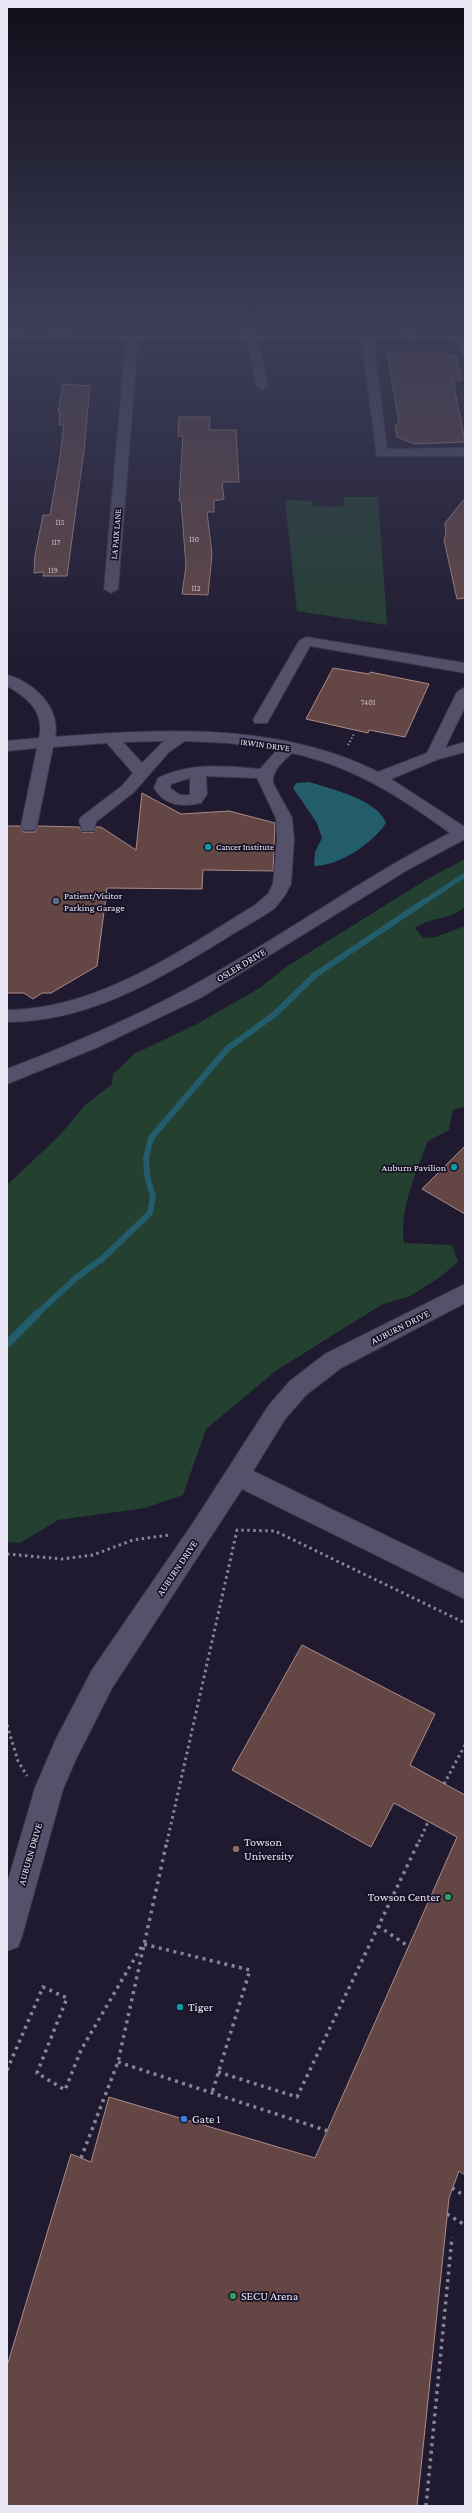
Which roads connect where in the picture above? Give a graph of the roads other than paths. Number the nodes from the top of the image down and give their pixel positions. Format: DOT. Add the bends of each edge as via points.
graph roads {
  1 [pos="123,441"];
  2 [pos="380,441"];
  3 [pos="465,452"];
  4 [pos="111,588"];
  5 [pos="465,668"];
  6 [pos="7,680"];
  7 [pos="465,692"];
  8 [pos="261,720"];
  9 [pos="181,737"];
  10 [pos="111,738"];
  11 [pos="46,743"];
  12 [pos="7,746"];
  13 [pos="465,747"];
  14 [pos="288,748"];
  15 [pos="433,756"];
  16 [pos="141,772"];
  17 [pos="198,773"];
  18 [pos="265,774"];
  19 [pos="378,778"];
  20 [pos="29,826"];
  21 [pos="88,827"];
  22 [pos="464,833"];
  23 [pos="7,1016"];
  24 [pos="7,1077"];
  25 [pos="465,1293"];
  26 [pos="236,1474"];
  27 [pos="465,1587"];
  28 [pos="7,1936"];
  1 -- 4 [label="street, LA PAIX LANE"];
  2 -- 3 [label="street" via="381,453"];
  5 -- 8 [label="street" via="306,641"];
  6 -- 11 [label="street" via="29,692 44,708 49,729"];
  7 -- 15 [label="street"];
  9 -- 10 [label="street, IRWIN DRIVE"];
  9 -- 14 [label="street, IRWIN DRIVE" via="234,740"];
  9 -- 16 [label="street" via="163,749"];
  10 -- 11 [label="street, IRWIN DRIVE"];
  10 -- 16 [label="street"];
  11 -- 12 [label="street, IRWIN DRIVE"];
  11 -- 20 [label="street"];
  13 -- 15 [label="street"];
  14 -- 18 [label="street" via="275,759"];
  14 -- 19 [label="street, IRWIN DRIVE" via="337,760"];
  15 -- 19 [label="street"];
  16 -- 21 [label="street" via="128,789 87,821"];
  17 -- 18 [label="street"];
  18 -- 23 [label="street" via="265,787 285,819 286,843 282,885 278,894 264,906 171,963 86,1002 41,1014"];
  19 -- 22 [label="street, IRWIN DRIVE"];
  22 -- 24 [label="street, OSLER DRIVE" via="398,868 187,997 102,1039"];
  25 -- 26 [label="street, AUBURN DRIVE" via="334,1361 298,1388 277,1412"];
  26 -- 27 [label="street"];
  26 -- 28 [label="street, AUBURN DRIVE" via="202,1531 102,1679 66,1749 49,1788"];
}
